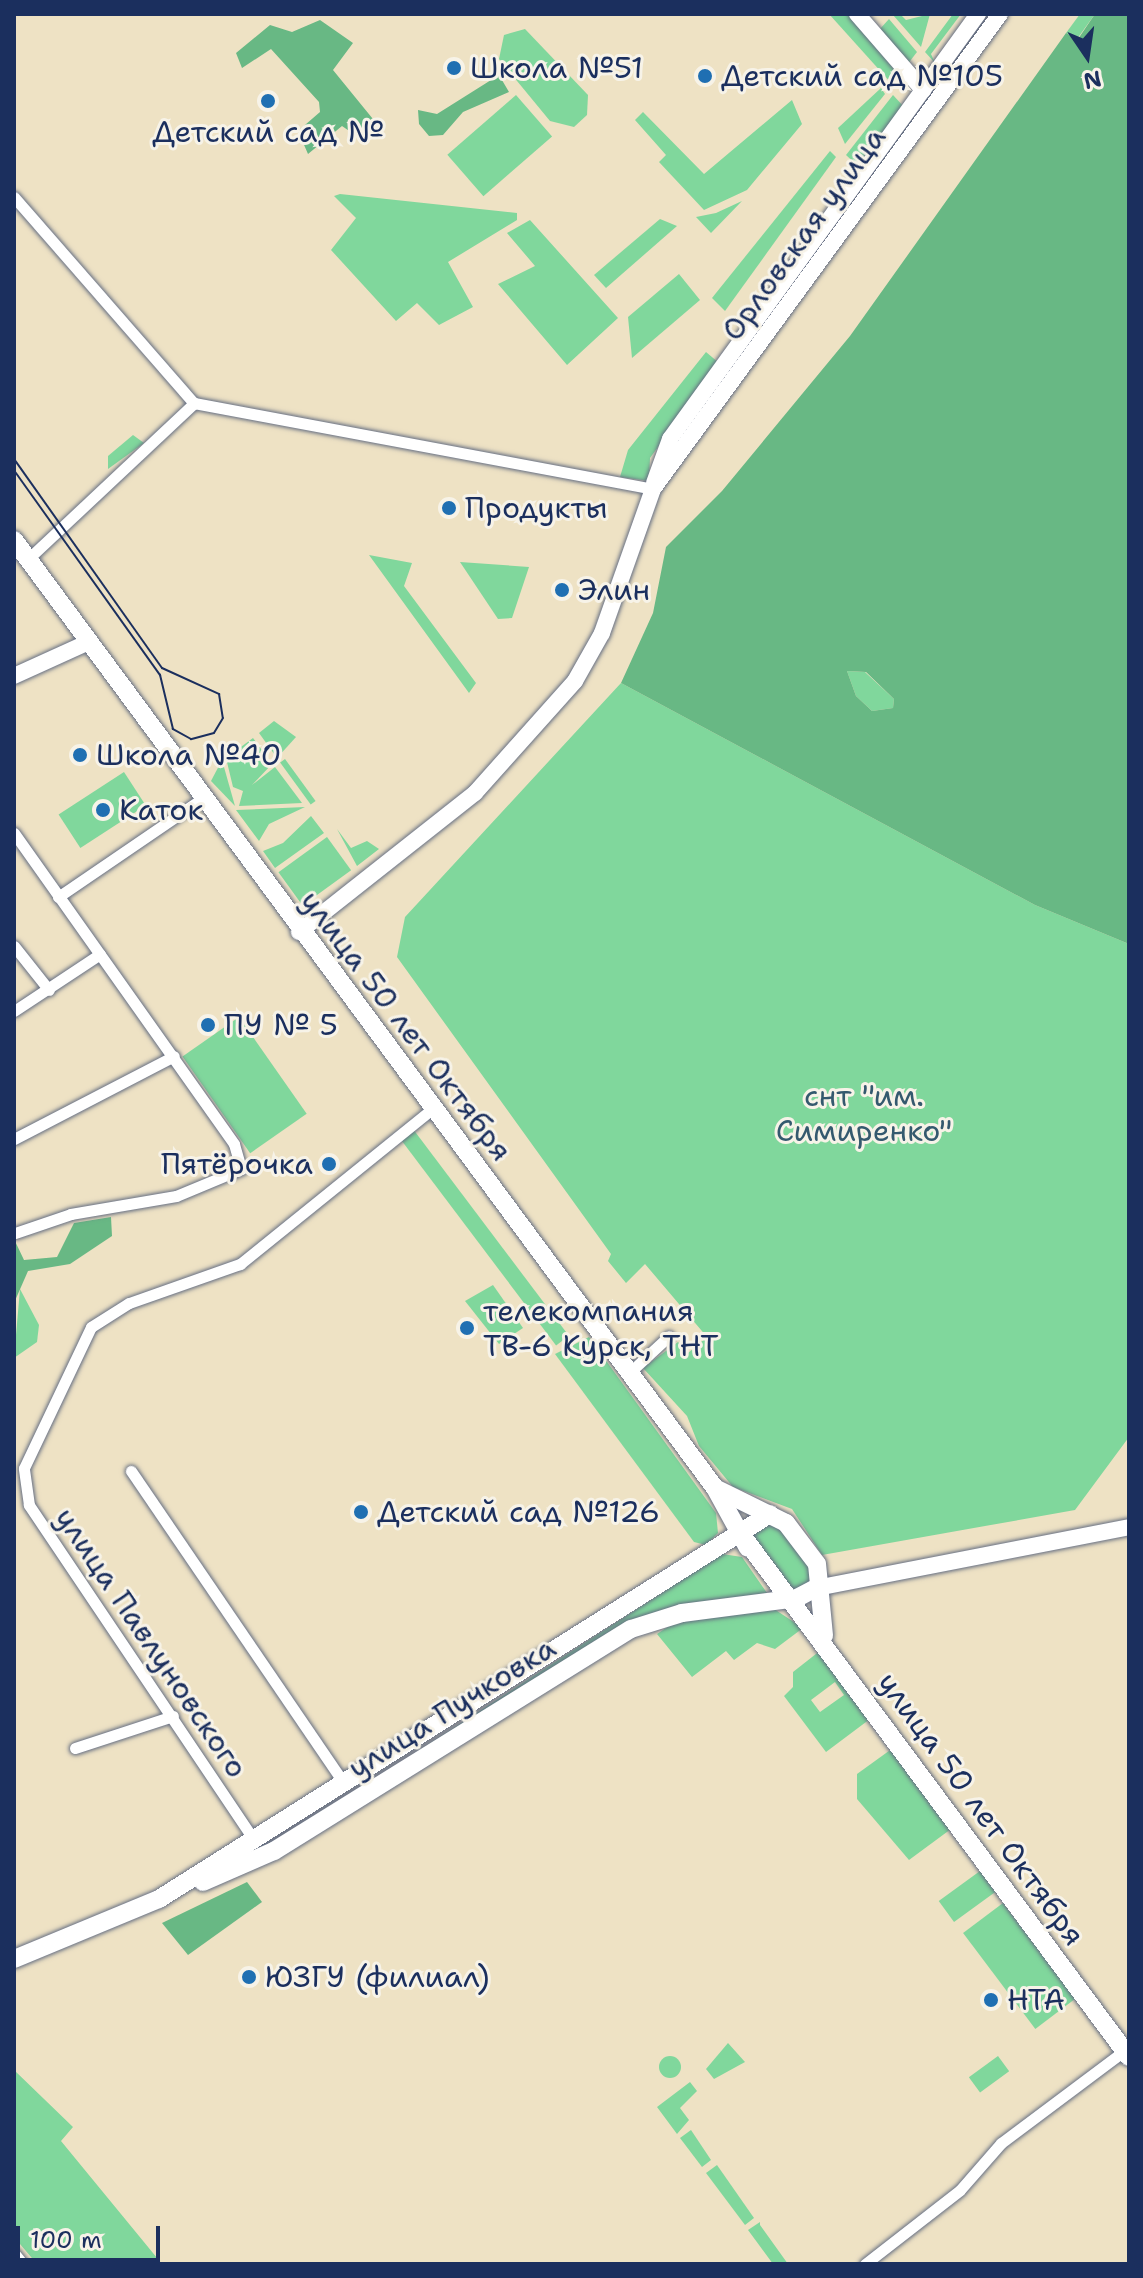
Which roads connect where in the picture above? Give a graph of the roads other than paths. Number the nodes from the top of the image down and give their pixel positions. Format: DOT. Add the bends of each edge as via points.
graph roads {
  1 [pos="857,14"];
  2 [pos="978,14"];
  3 [pos="1000,14"];
  4 [pos="923,90"];
  5 [pos="937,101"];
  6 [pos="14,197"];
  7 [pos="194,403"];
  8 [pos="653,489"];
  9 [pos="14,540"];
  10 [pos="28,559"];
  11 [pos="89,642"];
  12 [pos="14,676"];
  13 [pos="203,798"];
  14 [pos="14,833"];
  15 [pos="58,897"];
  16 [pos="299,932"];
  17 [pos="14,946"];
  18 [pos="100,954"];
  19 [pos="49,990"];
  20 [pos="14,1011"];
  21 [pos="174,1056"];
  22 [pos="433,1108"];
  23 [pos="14,1139"];
  24 [pos="15,1233"];
  25 [pos="669,1336"];
  26 [pos="629,1373"];
  27 [pos="131,1471"];
  28 [pos="715,1488"];
  29 [pos="770,1514"];
  30 [pos="1129,1527"];
  31 [pos="745,1534"];
  32 [pos="817,1564"];
  33 [pos="853,1576"];
  34 [pos="816,1588"];
  35 [pos="784,1597"];
  36 [pos="835,1657"];
  37 [pos="173,1716"];
  38 [pos="75,1748"];
  39 [pos="393,1753"];
  40 [pos="405,1771"];
  41 [pos="344,1783"];
  42 [pos="251,1849"];
  43 [pos="14,1959"];
  44 [pos="1127,2054"];
  45 [pos="14,2253"];
  46 [pos="23,2264"];
  47 [pos="865,2264"];
  1 -- 4 [label="street"];
  2 -- 4 [label="street, Орловская улица"];
  3 -- 5 [label="street, Орловская улица"];
  4 -- 5 [label="street"];
  4 -- 8 [label="street, Орловская улица" via="670,439"];
  5 -- 8 [label="street, Орловская улица"];
  6 -- 7 [label="street"];
  7 -- 8 [label="street"];
  7 -- 10 [label="street"];
  8 -- 16 [label="street, Орловская улица" via="602,633 555,707 437,827"];
  9 -- 10 [label="main road, улица 50 лет Октября"];
  10 -- 11 [label="main road, улица 50 лет Октября"];
  11 -- 12 [label="street"];
  11 -- 13 [label="main road, улица 50 лет Октября"];
  13 -- 15 [label="street"];
  13 -- 16 [label="main road, улица 50 лет Октября"];
  14 -- 15 [label="street"];
  15 -- 18 [label="street"];
  16 -- 22 [label="main road, улица 50 лет Октября"];
  17 -- 19 [label="street"];
  18 -- 19 [label="street"];
  18 -- 21 [label="street"];
  19 -- 20 [label="street"];
  21 -- 23 [label="street"];
  21 -- 24 [label="street" via="234,1144 241,1169 176,1196 71,1214"];
  22 -- 26 [label="main road, улица 50 лет Октября"];
  22 -- 37 [label="street, улица Павлуновского" via="240,1264 129,1303 91,1327 24,1468 29,1505"];
  25 -- 26 [label="street"];
  26 -- 28 [label="main road, улица 50 лет Октября"];
  27 -- 41 [label="street"];
  28 -- 29 [label="main road"];
  28 -- 31 [label="main road, улица 50 лет Октября"];
  29 -- 31 [label="main road, улица Пучковка"];
  29 -- 32 [label="main road"];
  30 -- 33 [label="street"];
  31 -- 35 [label="main road, улица 50 лет Октября"];
  31 -- 39 [label="main road, улица Пучковка"];
  32 -- 33 [label="street"];
  32 -- 34 [label="main road"];
  33 -- 34 [label="street"];
  34 -- 35 [label="main road, улица Пучковка"];
  34 -- 36 [label="main road" via="819,1622"];
  35 -- 36 [label="main road, улица 50 лет Октября"];
  35 -- 40 [label="main road, улица Пучковка" via="642,1623"];
  36 -- 44 [label="main road, улица 50 лет Октября"];
  37 -- 38 [label="street"];
  37 -- 42 [label="street, улица Павлуновского"];
  39 -- 40 [label="main road"];
  39 -- 41 [label="main road, улица Пучковка"];
  40 -- 42 [label="main road, улица Пучковка"];
  41 -- 42 [label="main road, улица Пучковка"];
  42 -- 43 [label="main road, улица Пучковка" via="159,1899"];
  44 -- 47 [label="street" via="1001,2143 960,2190"];
  45 -- 46 [label="street"];
}
